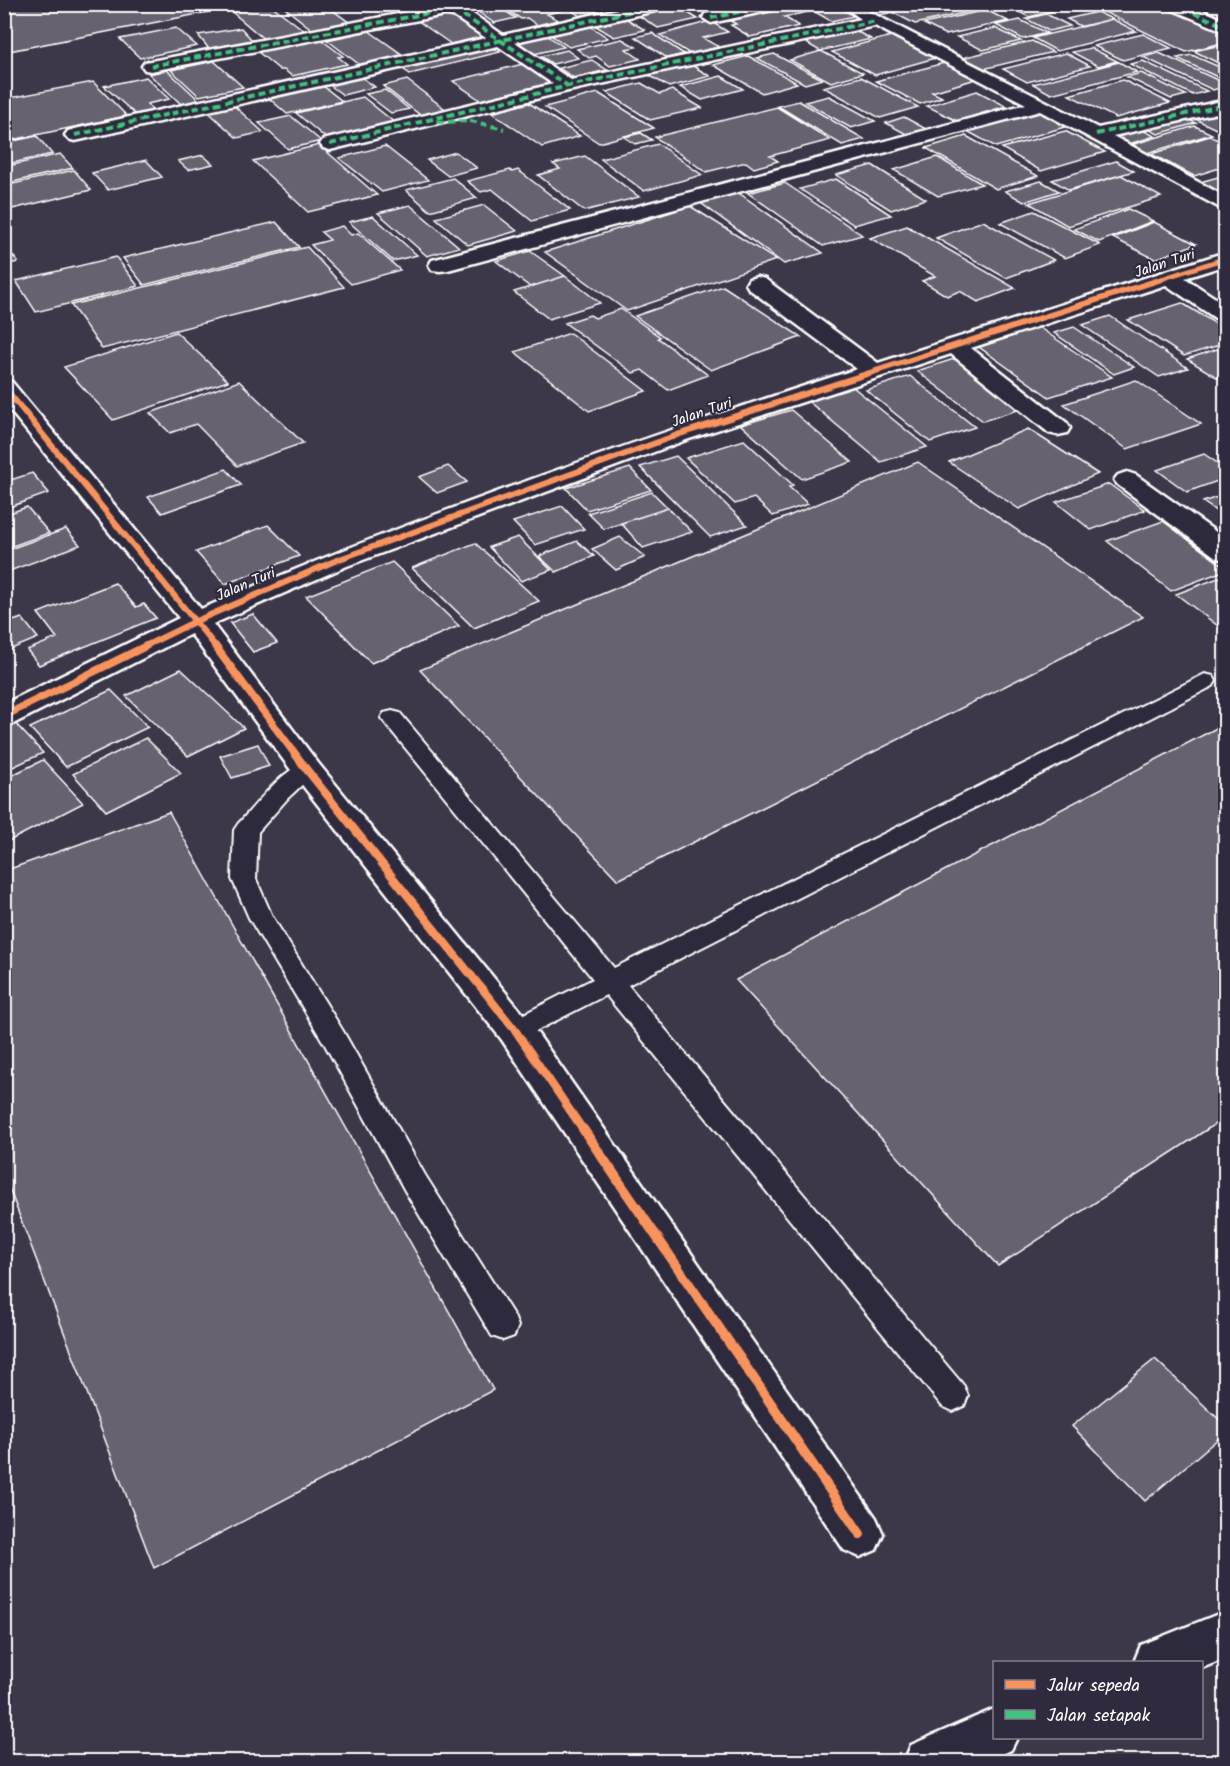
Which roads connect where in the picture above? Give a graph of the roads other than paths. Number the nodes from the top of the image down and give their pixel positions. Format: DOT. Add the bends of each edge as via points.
graph roads {
  1 [pos="776,4"];
  2 [pos="846,4"];
  3 [pos="1174,4"];
  4 [pos="660,5"];
  5 [pos="711,18"];
  6 [pos="876,21"];
  7 [pos="1226,27"];
  8 [pos="501,40"];
  9 [pos="151,66"];
  10 [pos="568,86"];
  11 [pos="1042,105"];
  12 [pos="1226,105"];
  13 [pos="1096,134"];
  14 [pos="75,135"];
  15 [pos="330,144"];
  16 [pos="1226,205"];
  17 [pos="1226,258"];
  18 [pos="440,266"];
  19 [pos="1169,277"];
  20 [pos="757,284"];
  21 [pos="1226,315"];
  22 [pos="954,345"];
  23 [pos="873,370"];
  24 [pos="4,387"];
  25 [pos="1058,428"];
  26 [pos="1127,480"];
  27 [pos="1226,552"];
  28 [pos="196,621"];
  29 [pos="1205,681"];
  30 [pos="4,716"];
  31 [pos="392,718"];
  32 [pos="308,770"];
  33 [pos="612,981"];
  34 [pos="515,1030"];
  35 [pos="502,1326"];
  36 [pos="953,1396"];
  37 [pos="861,1534"];
  38 [pos="1226,1634"];
  39 [pos="1160,1661"];
  40 [pos="993,1733"];
  41 [pos="928,1761"];
  1 -- 5 [label="main road"];
  2 -- 6 [label="main road"];
  3 -- 7 [label="main road"];
  4 -- 8 [label="main road"];
  6 -- 10 [label="main road"];
  6 -- 11 [label="main road"];
  8 -- 9 [label="main road" via="457,11 445,10"];
  8 -- 10 [label="main road"];
  8 -- 14 [label="main road"];
  10 -- 15 [label="main road"];
  11 -- 13 [label="main road"];
  11 -- 18 [label="main road"];
  12 -- 13 [label="main road"];
  13 -- 16 [label="main road"];
  17 -- 19 [label="main road, Jalan Turi"];
  19 -- 21 [label="main road"];
  19 -- 22 [label="main road, Jalan Turi"];
  20 -- 23 [label="main road"];
  22 -- 23 [label="main road, Jalan Turi"];
  22 -- 25 [label="main road"];
  23 -- 28 [label="main road, Jalan Turi" via="680,434 446,519 336,560"];
  24 -- 28 [label="main road"];
  26 -- 27 [label="main road"];
  28 -- 30 [label="main road, Jalan Turi"];
  28 -- 32 [label="main road"];
  29 -- 33 [label="lane"];
  31 -- 33 [label="lane"];
  32 -- 34 [label="main road"];
  32 -- 35 [label="lane" via="280,792 246,830 244,879 261,918"];
  33 -- 34 [label="lane"];
  33 -- 36 [label="lane"];
  34 -- 37 [label="main road"];
  38 -- 39 [label="main road"];
  40 -- 41 [label="main road"];
}
